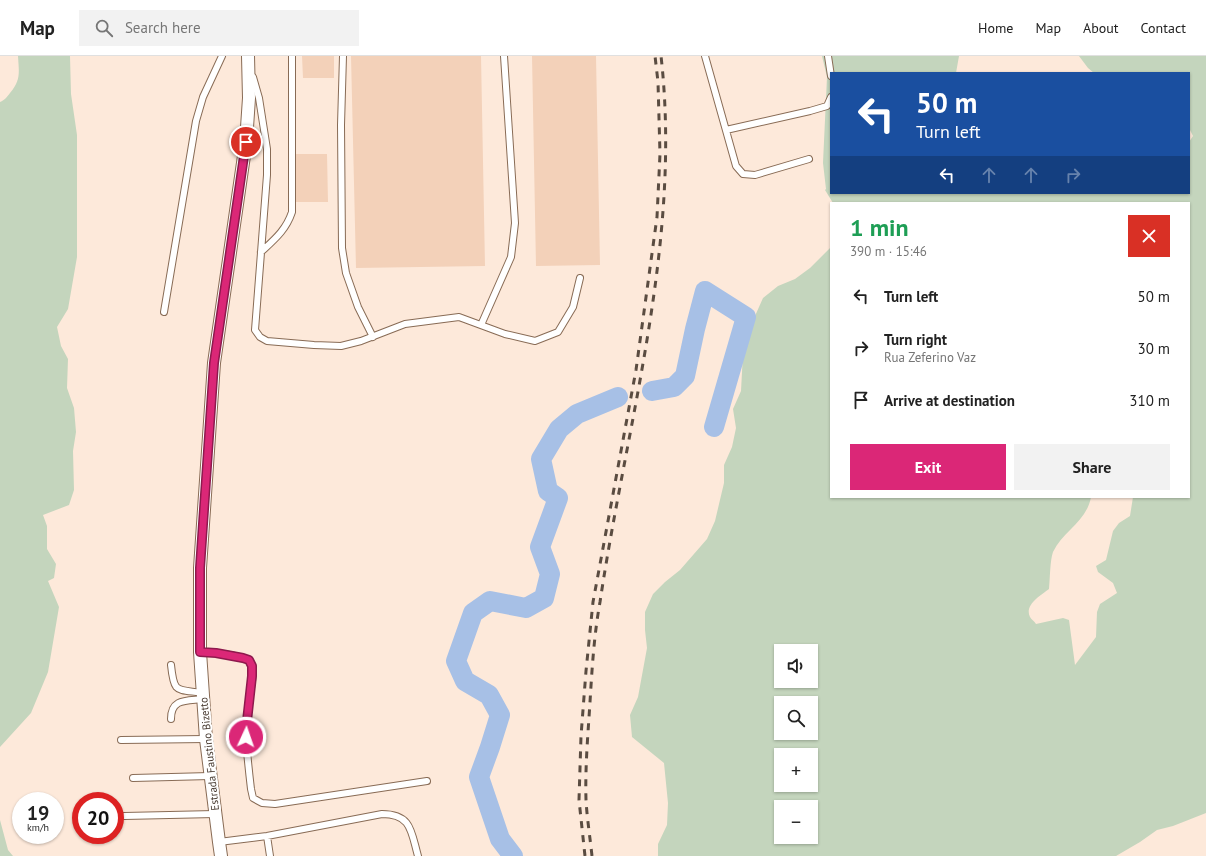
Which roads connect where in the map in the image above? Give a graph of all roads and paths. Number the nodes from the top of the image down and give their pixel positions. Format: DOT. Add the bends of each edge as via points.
graph roads {
  1 [pos="222,56"];
  2 [pos="292,56"];
  3 [pos="343,56"];
  4 [pos="504,56"];
  5 [pos="705,56"];
  6 [pos="828,56"];
  7 [pos="248,60"];
  8 [pos="830,72"];
  9 [pos="830,99"];
  10 [pos="726,130"];
  11 [pos="809,159"];
  12 [pos="262,252"];
  13 [pos="580,278"];
  14 [pos="164,312"];
  15 [pos="481,325"];
  16 [pos="372,337"];
  17 [pos="200,652"];
  18 [pos="171,665"];
  19 [pos="203,696"];
  20 [pos="171,719"];
  21 [pos="206,739"];
  22 [pos="121,740"];
  23 [pos="210,776"];
  24 [pos="134,778"];
  25 [pos="427,782"];
  26 [pos="215,814"];
  27 [pos="124,816"];
  28 [pos="267,836"];
  29 [pos="219,842"];
  30 [pos="222,856"];
  31 [pos="270,856"];
  32 [pos="418,856"];
  1 -- 14 [label="lane" via="203,97 196,121"];
  2 -- 12 [label="lane" via="292,212 289,222 280,234"];
  3 -- 16 [label="lane" via="342,248 346,273"];
  4 -- 15 [label="lane" via="515,223 511,256"];
  5 -- 10 [label="lane"];
  6 -- 8 [label="lane"];
  7 -- 12 [label="lane" via="259,98 267,149"];
  7 -- 17 [label="street, Estrada Faustino Bizetto" via="246,142 214,363 200,568"];
  9 -- 10 [label="lane" via="827,106"];
  10 -- 11 [label="lane" via="736,166 743,174 755,175"];
  12 -- 16 [label="lane" via="255,330 260,337 267,340 341,346"];
  13 -- 15 [label="lane" via="573,307 558,332 535,341"];
  15 -- 16 [label="lane" via="459,317 405,324"];
  17 -- 19 [label="street, Estrada Faustino Bizetto"];
  17 -- 25 [label="lane" via="243,658 249,660 252,666 246,737 253,798 262,803 275,804"];
  18 -- 19 [label="lane" via="175,686 180,690"];
  19 -- 20 [label="lane" via="179,702 171,711"];
  19 -- 21 [label="street, Estrada Faustino Bizetto"];
  21 -- 22 [label="lane"];
  21 -- 23 [label="street, Estrada Faustino Bizetto"];
  23 -- 24 [label="lane"];
  23 -- 26 [label="street, Estrada Faustino Bizetto"];
  26 -- 27 [label="lane"];
  26 -- 29 [label="street, Estrada Faustino Bizetto"];
  28 -- 29 [label="lane"];
  28 -- 31 [label="lane"];
  28 -- 32 [label="lane" via="393,814 402,817 409,826"];
  29 -- 30 [label="street, Estrada Faustino Bizetto"];
}
